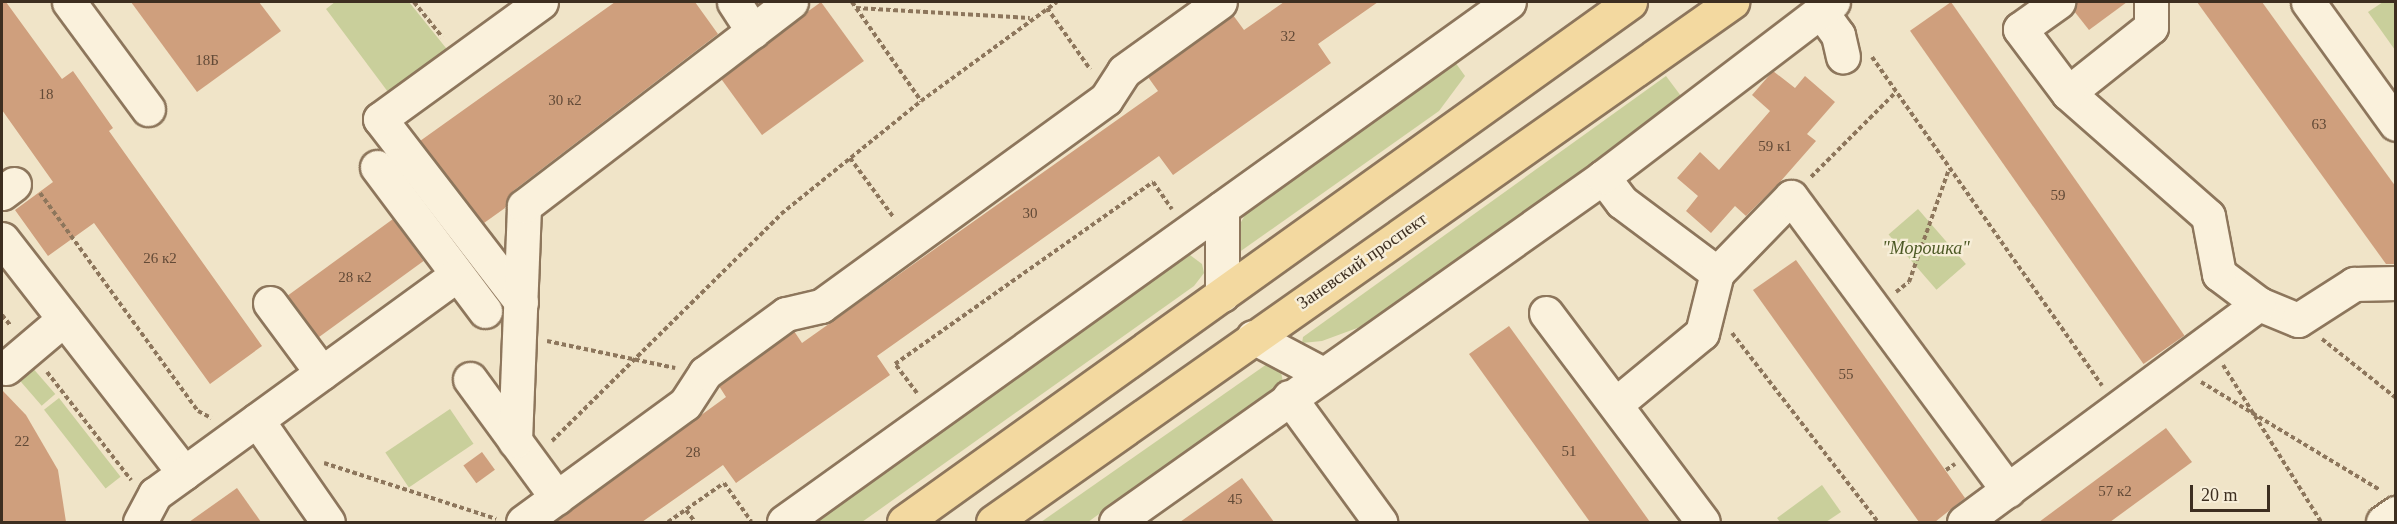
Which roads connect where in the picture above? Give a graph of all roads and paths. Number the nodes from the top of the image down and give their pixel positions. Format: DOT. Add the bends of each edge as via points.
graph roads {
  1 [pos="69,2"];
  2 [pos="414,2"];
  3 [pos="541,2"];
  4 [pos="734,2"];
  5 [pos="791,2"];
  6 [pos="852,2"];
  7 [pos="1058,2"];
  8 [pos="1220,2"];
  9 [pos="1509,2"];
  10 [pos="1630,2"];
  11 [pos="1732,2"];
  12 [pos="2058,2"];
  13 [pos="2151,2"];
  14 [pos="2308,2"];
  15 [pos="1827,7"];
  16 [pos="856,8"];
  17 [pos="1047,8"];
  18 [pos="1031,18"];
  19 [pos="753,31"];
  20 [pos="454,33"];
  21 [pos="1856,55"];
  22 [pos="1896,92"];
  23 [pos="2068,93"];
  24 [pos="1108,95"];
  25 [pos="921,101"];
  26 [pos="148,109"];
  27 [pos="2396,124"];
  28 [pos="850,158"];
  29 [pos="377,167"];
  30 [pos="1949,168"];
  31 [pos="1603,177"];
  32 [pos="18,189"];
  33 [pos="1142,190"];
  34 [pos="1791,196"];
  35 [pos="1222,208"];
  36 [pos="2,239"];
  37 [pos="910,241"];
  38 [pos="458,275"];
  39 [pos="2396,283"];
  40 [pos="1714,288"];
  41 [pos="1222,295"];
  42 [pos="270,303"];
  43 [pos="2259,304"];
  44 [pos="1874,308"];
  45 [pos="484,311"];
  46 [pos="1546,314"];
  47 [pos="64,318"];
  48 [pos="519,318"];
  49 [pos="2298,320"];
  50 [pos="1253,337"];
  51 [pos="2208,341"];
  52 [pos="17,358"];
  53 [pos="631,361"];
  54 [pos="2175,366"];
  55 [pos="705,373"];
  56 [pos="322,374"];
  57 [pos="1323,374"];
  58 [pos="470,379"];
  59 [pos="1289,398"];
  60 [pos="2396,398"];
  61 [pos="922,400"];
  62 [pos="1617,403"];
  63 [pos="2118,408"];
  64 [pos="2253,414"];
  65 [pos="249,426"];
  66 [pos="524,453"];
  67 [pos="321,462"];
  68 [pos="184,473"];
  69 [pos="2008,490"];
  70 [pos="128,491"];
  71 [pos="557,498"];
  72 [pos="686,510"];
  73 [pos="2388,510"];
  74 [pos="752,521"];
  75 [pos="1376,521"];
  76 [pos="140,522"];
  77 [pos="328,522"];
  78 [pos="508,522"];
  79 [pos="523,522"];
  80 [pos="669,522"];
  81 [pos="695,522"];
  82 [pos="784,522"];
  83 [pos="904,522"];
  84 [pos="993,522"];
  85 [pos="1116,522"];
  86 [pos="1703,522"];
  87 [pos="1878,522"];
  88 [pos="1964,522"];
  89 [pos="2321,522"];
  1 -- 26 [label="street"];
  2 -- 20 [label="path" via="444,40"];
  3 -- 48 [label="street" via="380,119"];
  4 -- 19 [label="street"];
  5 -- 19 [label="street"];
  6 -- 16 [label="path"];
  7 -- 17 [label="path"];
  8 -- 24 [label="street" via="1124,71"];
  9 -- 35 [label="street"];
  10 -- 41 [label="main road"];
  11 -- 50 [label="main road, Заневский проспект"];
  12 -- 23 [label="street" via="2020,29"];
  13 -- 23 [label="street" via="2151,27"];
  14 -- 27 [label="street"];
  15 -- 21 [label="street" via="1838,34"];
  15 -- 31 [label="street"];
  16 -- 18 [label="path"];
  16 -- 25 [label="path"];
  17 -- 18 [label="path"];
  17 -- 24 [label="path"];
  18 -- 25 [label="path"];
  19 -- 48 [label="street" via="524,206"];
  21 -- 22 [label="path"];
  22 -- 30 [label="path"];
  22 -- 34 [label="path"];
  23 -- 43 [label="street" via="2208,216 2219,274"];
  24 -- 37 [label="street"];
  25 -- 28 [label="path"];
  28 -- 37 [label="path"];
  28 -- 53 [label="path" via="781,214"];
  29 -- 38 [label="street"];
  30 -- 44 [label="path" via="1910,282"];
  30 -- 63 [label="path"];
  31 -- 40 [label="street" via="1622,202"];
  31 -- 57 [label="street"];
  32 -- 65 [label="path" via="198,411"];
  33 -- 61 [label="path" via="895,364"];
  34 -- 40 [label="street"];
  34 -- 44 [label="street"];
  35 -- 41 [label="street"];
  35 -- 82 [label="street"];
  36 -- 47 [label="street"];
  37 -- 55 [label="street" via="821,306 786,314"];
  38 -- 45 [label="street"];
  38 -- 56 [label="street"];
  39 -- 49 [label="street" via="2354,284"];
  40 -- 62 [label="street" via="1702,333"];
  40 -- 87 [label="path"];
  41 -- 83 [label="main road"];
  42 -- 56 [label="street"];
  43 -- 49 [label="street"];
  43 -- 51 [label="street"];
  44 -- 69 [label="street"];
  46 -- 62 [label="street"];
  47 -- 52 [label="street"];
  47 -- 68 [label="street"];
  48 -- 53 [label="path"];
  48 -- 66 [label="street"];
  49 -- 60 [label="path"];
  50 -- 57 [label="street"];
  50 -- 84 [label="main road, Заневский проспект"];
  51 -- 54 [label="street"];
  51 -- 64 [label="path"];
  52 -- 70 [label="path" via="131,480"];
  53 -- 55 [label="path"];
  53 -- 66 [label="path"];
  54 -- 63 [label="street"];
  54 -- 64 [label="path"];
  55 -- 71 [label="street" via="685,404"];
  56 -- 65 [label="street"];
  57 -- 59 [label="street"];
  58 -- 66 [label="street"];
  59 -- 75 [label="street"];
  59 -- 85 [label="street"];
  62 -- 86 [label="street"];
  63 -- 69 [label="street"];
  64 -- 73 [label="path"];
  64 -- 89 [label="path"];
  65 -- 68 [label="street"];
  65 -- 77 [label="street"];
  66 -- 71 [label="street"];
  67 -- 78 [label="path"];
  68 -- 76 [label="street" via="155,494"];
  69 -- 88 [label="street"];
  71 -- 79 [label="street"];
  72 -- 74 [label="path" via="724,483"];
  72 -- 80 [label="path"];
  72 -- 81 [label="path"];
}
